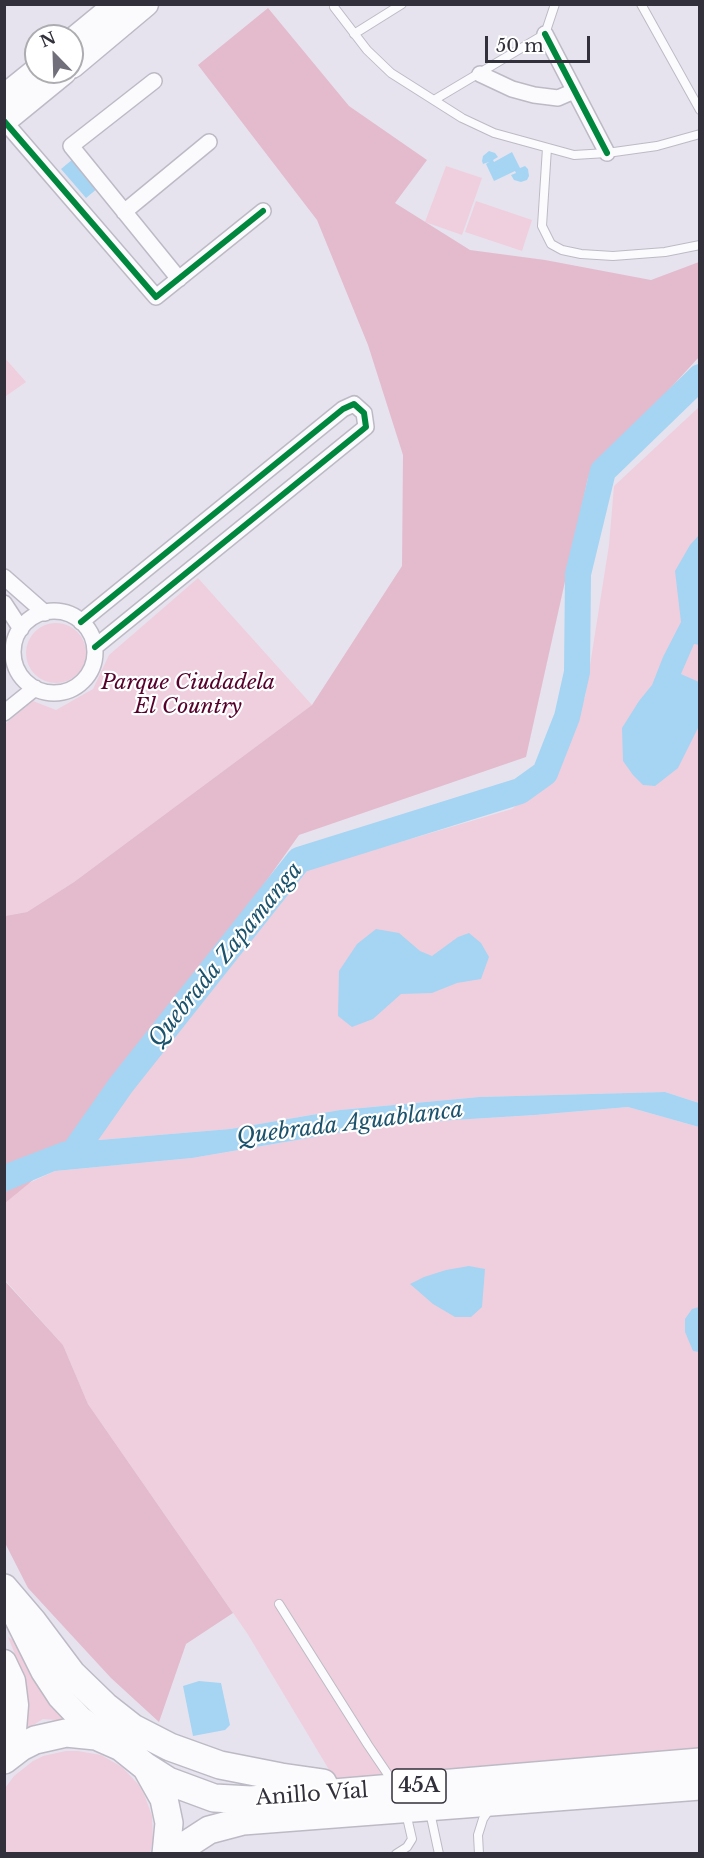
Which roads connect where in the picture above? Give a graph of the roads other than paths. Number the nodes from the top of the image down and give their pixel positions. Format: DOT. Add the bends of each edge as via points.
graph roads {
  1 [pos="117,4"];
  2 [pos="146,4"];
  3 [pos="402,4"];
  4 [pos="555,4"];
  5 [pos="641,4"];
  6 [pos="334,7"];
  7 [pos="84,31"];
  8 [pos="354,34"];
  9 [pos="545,34"];
  10 [pos="84,56"];
  11 [pos="480,74"];
  12 [pos="24,81"];
  13 [pos="154,81"];
  14 [pos="50,84"];
  15 [pos="574,91"];
  16 [pos="4,97"];
  17 [pos="434,100"];
  18 [pos="699,110"];
  19 [pos="4,122"];
  20 [pos="699,134"];
  21 [pos="209,142"];
  22 [pos="547,148"];
  23 [pos="607,153"];
  24 [pos="263,211"];
  25 [pos="124,212"];
  26 [pos="699,245"];
  27 [pos="179,279"];
  28 [pos="4,577"];
  29 [pos="4,603"];
  30 [pos="45,613"];
  31 [pos="81,622"];
  32 [pos="21,629"];
  33 [pos="95,647"];
  34 [pos="10,671"];
  35 [pos="35,688"];
  36 [pos="4,713"];
  37 [pos="4,1588"];
  38 [pos="4,1593"];
  39 [pos="279,1604"];
  40 [pos="4,1662"];
  41 [pos="111,1742"];
  42 [pos="4,1754"];
  43 [pos="4,1760"];
  44 [pos="699,1762"];
  45 [pos="146,1767"];
  46 [pos="699,1786"];
  47 [pos="406,1799"];
  48 [pos="494,1802"];
  49 [pos="166,1854"];
  50 [pos="177,1854"];
  51 [pos="396,1854"];
  52 [pos="439,1854"];
  53 [pos="479,1854"];
  1 -- 7 [label="main road"];
  2 -- 10 [label="main road"];
  3 -- 8 [label="lane"];
  4 -- 9 [label="lane"];
  5 -- 18 [label="lane"];
  6 -- 8 [label="lane"];
  8 -- 17 [label="lane" via="391,73"];
  9 -- 11 [label="lane"];
  9 -- 15 [label="street"];
  11 -- 15 [label="street" via="512,90 534,95 558,98"];
  11 -- 17 [label="lane"];
  12 -- 16 [label="main road"];
  13 -- 25 [label="street" via="71,146"];
  14 -- 19 [label="main road"];
  15 -- 23 [label="street"];
  17 -- 22 [label="lane" via="494,133"];
  19 -- 27 [label="street" via="156,297"];
  20 -- 23 [label="lane" via="657,146"];
  21 -- 25 [label="street"];
  22 -- 23 [label="lane" via="574,155"];
  22 -- 26 [label="lane" via="542,226 551,244 582,254 613,256"];
  24 -- 27 [label="street"];
  25 -- 27 [label="street"];
  28 -- 30 [label="street"];
  29 -- 32 [label="street"];
  30 -- 31 [label="street" via="64,613"];
  30 -- 32 [label="street"];
  31 -- 33 [label="street"];
  31 -- 33 [label="street" via="343,409 354,404 364,413 366,427"];
  32 -- 34 [label="street"];
  33 -- 35 [label="street" via="92,667 81,683 54,693"];
  34 -- 35 [label="street"];
  35 -- 36 [label="street"];
  37 -- 47 [label="highway" via="72,1674 121,1720 157,1741 220,1765"];
  38 -- 41 [label="main road" via="60,1696"];
  39 -- 47 [label="lane"];
  40 -- 42 [label="main road" via="13,1681 16,1705 14,1730"];
  41 -- 43 [label="highway" via="81,1734 50,1736 21,1747"];
  41 -- 45 [label="highway"];
  44 -- 47 [label="highway, Anillo Víal / 45A"];
  45 -- 47 [label="highway, Anillo Víal / 45A" via="191,1791 230,1800"];
  45 -- 49 [label="highway" via="167,1811"];
  46 -- 48 [label="highway, Anillo Víal / 45A"];
  47 -- 48 [label="highway, Anillo Víal / 45A"];
  47 -- 50 [label="highway, Anillo Víal / 45A" via="230,1823 204,1833"];
  47 -- 51 [label="lane" via="412,1839"];
  47 -- 52 [label="lane"];
  48 -- 53 [label="lane" via="478,1835"];
}
